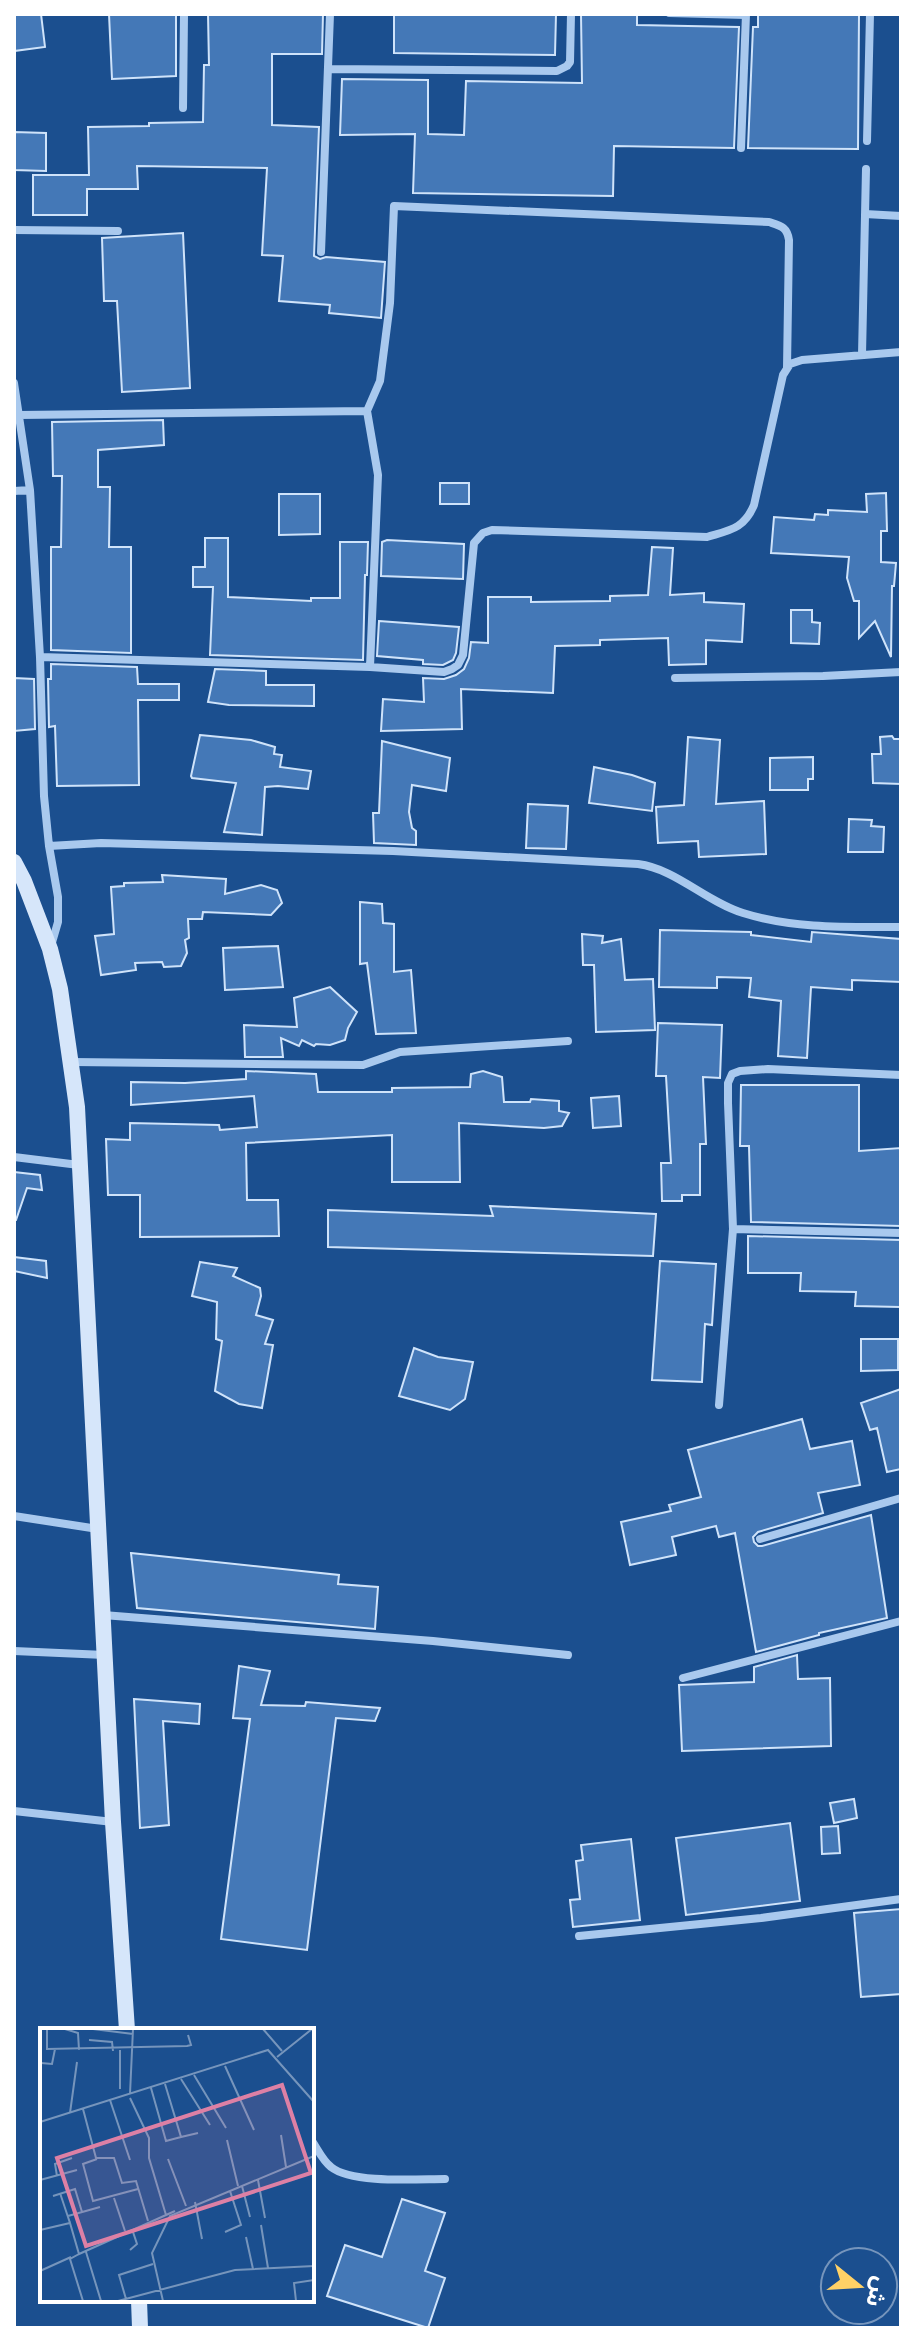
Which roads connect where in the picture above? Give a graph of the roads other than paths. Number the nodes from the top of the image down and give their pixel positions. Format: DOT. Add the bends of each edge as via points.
graph roads {
  1 [pos="184,14"];
  2 [pos="330,14"];
  3 [pos="571,14"];
  4 [pos="669,14"];
  5 [pos="870,14"];
  6 [pos="746,15"];
  7 [pos="328,69"];
  8 [pos="183,108"];
  9 [pos="867,141"];
  10 [pos="741,148"];
  11 [pos="866,169"];
  12 [pos="865,214"];
  13 [pos="901,216"];
  14 [pos="14,230"];
  15 [pos="118,231"];
  16 [pos="321,252"];
  17 [pos="901,352"];
  18 [pos="862,355"];
  19 [pos="787,368"];
  20 [pos="14,383"];
  21 [pos="367,411"];
  22 [pos="19,415"];
  23 [pos="30,490"];
  24 [pos="14,491"];
  25 [pos="40,657"];
  26 [pos="370,667"];
  27 [pos="901,672"];
  28 [pos="675,678"];
  29 [pos="49,846"];
  30 [pos="14,862"];
  31 [pos="901,927"];
  32 [pos="50,949"];
  33 [pos="568,1041"];
  34 [pos="72,1062"];
  35 [pos="901,1075"];
  36 [pos="14,1157"];
  37 [pos="80,1166"];
  38 [pos="733,1229"];
  39 [pos="901,1233"];
  40 [pos="719,1405"];
  41 [pos="901,1498"];
  42 [pos="14,1516"];
  43 [pos="98,1529"];
  44 [pos="760,1539"];
  45 [pos="103,1615"];
  46 [pos="901,1621"];
  47 [pos="14,1651"];
  48 [pos="105,1655"];
  49 [pos="568,1655"];
  50 [pos="683,1678"];
  51 [pos="14,1811"];
  52 [pos="113,1822"];
  53 [pos="901,1899"];
  54 [pos="579,1936"];
  55 [pos="127,2028"];
  56 [pos="314,2144"];
  57 [pos="445,2179"];
  58 [pos="139,2302"];
  59 [pos="140,2328"];
  1 -- 8 [label="street"];
  2 -- 7 [label="street"];
  3 -- 7 [label="street" via="570,62 557,71"];
  4 -- 6 [label="lane"];
  5 -- 9 [label="street"];
  6 -- 10 [label="street"];
  7 -- 16 [label="street"];
  11 -- 12 [label="street"];
  12 -- 13 [label="street"];
  12 -- 18 [label="street"];
  14 -- 15 [label="street"];
  17 -- 18 [label="street"];
  18 -- 19 [label="street" via="795,361"];
  19 -- 21 [label="street" via="789,240 782,226 394,206 380,381"];
  19 -- 26 [label="street" via="754,505 738,528 707,537 483,533 474,543 458,665 444,672"];
  20 -- 22 [label="street"];
  21 -- 22 [label="street"];
  21 -- 26 [label="street" via="378,475"];
  22 -- 23 [label="street"];
  23 -- 24 [label="street"];
  23 -- 25 [label="street"];
  25 -- 26 [label="street"];
  25 -- 29 [label="street"];
  27 -- 28 [label="street"];
  29 -- 31 [label="street" via="362,850 638,864 654,866 742,913 826,928"];
  29 -- 32 [label="street" via="58,897"];
  30 -- 32 [label="main road"];
  32 -- 34 [label="main road"];
  33 -- 34 [label="street" via="400,1052 363,1065"];
  34 -- 37 [label="main road"];
  35 -- 38 [label="street" via="768,1069 732,1074 728,1103"];
  36 -- 37 [label="street"];
  37 -- 43 [label="main road"];
  38 -- 39 [label="street"];
  38 -- 40 [label="street"];
  41 -- 44 [label="street"];
  42 -- 43 [label="street"];
  43 -- 45 [label="main road"];
  45 -- 48 [label="main road"];
  45 -- 49 [label="street"];
  46 -- 50 [label="street"];
  47 -- 48 [label="street"];
  48 -- 52 [label="main road"];
  51 -- 52 [label="street"];
  52 -- 55 [label="main road"];
  53 -- 54 [label="street"];
  56 -- 57 [label="street" via="330,2167 342,2174"];
  58 -- 59 [label="main road"];
}
